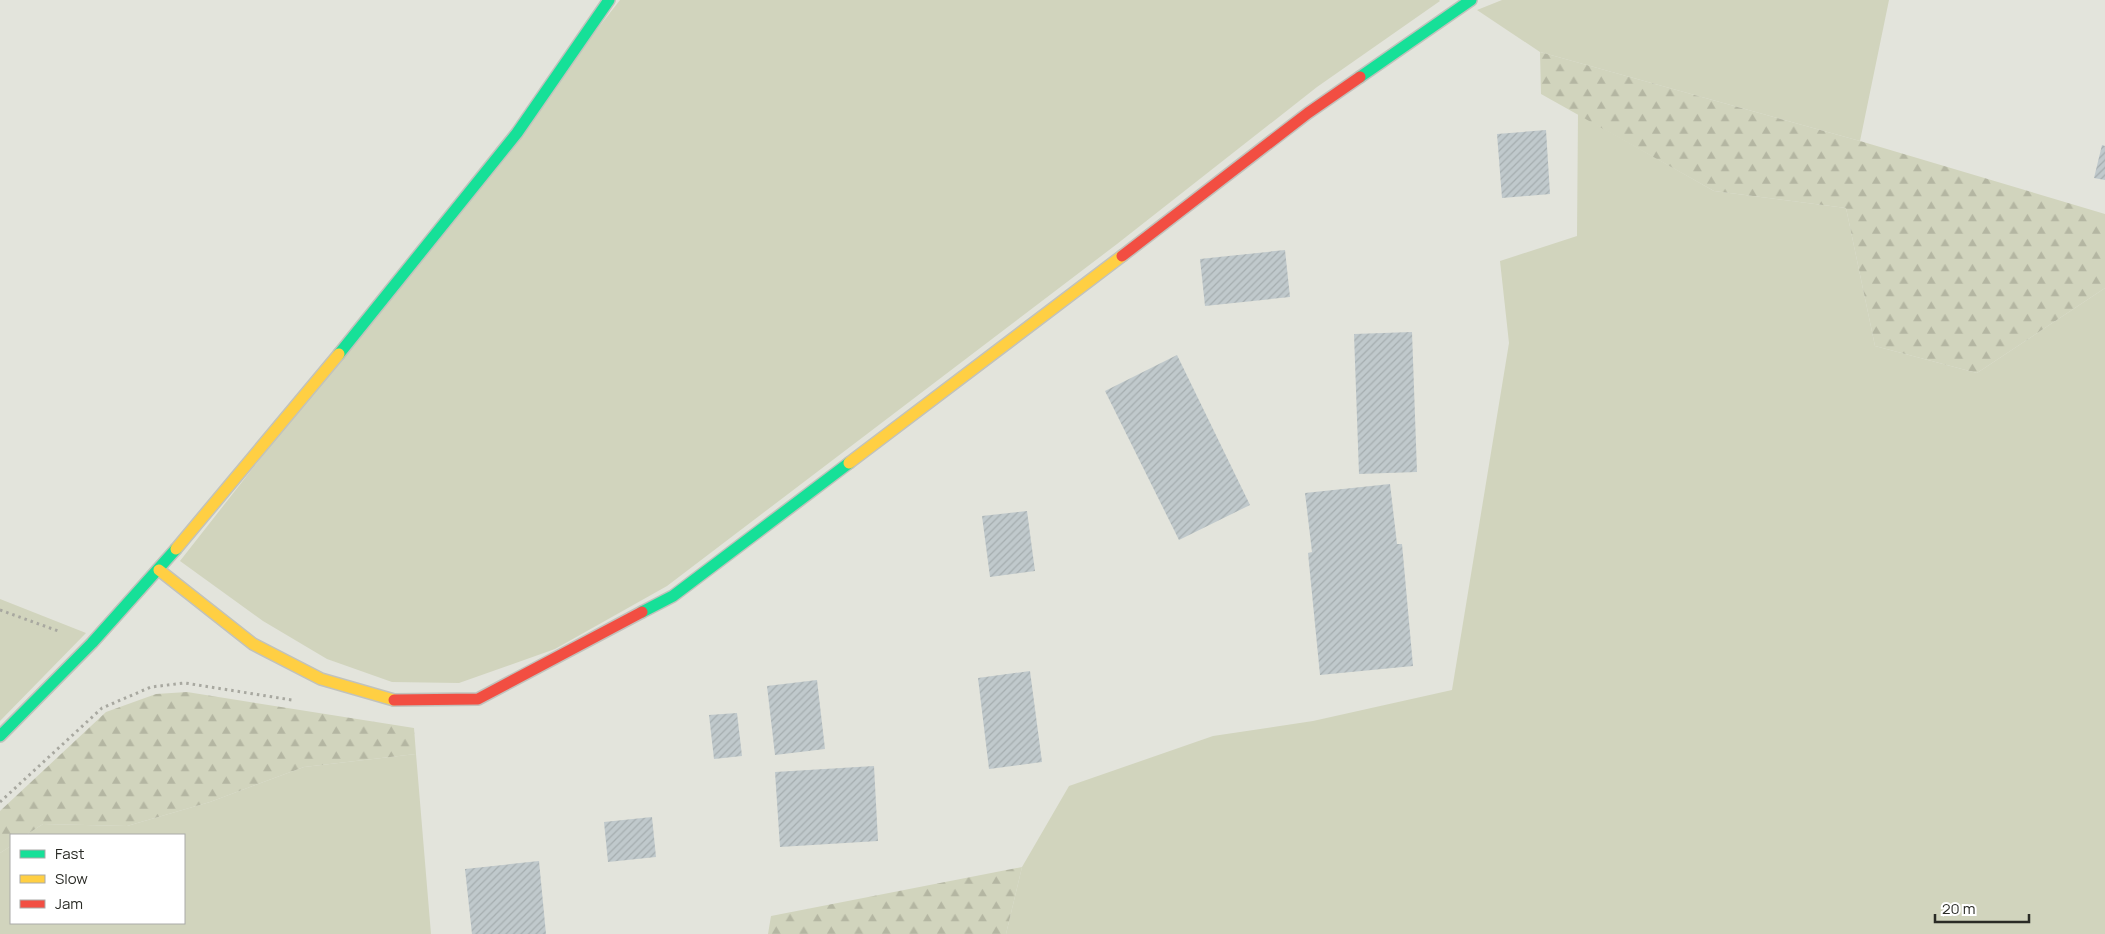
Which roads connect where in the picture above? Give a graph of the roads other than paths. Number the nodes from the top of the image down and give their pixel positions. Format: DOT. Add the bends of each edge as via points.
graph roads {
  1 [pos="609,0"];
  2 [pos="1471,0"];
  3 [pos="159,570"];
  4 [pos="0,736"];
  1 -- 3 [label="street" via="517,133 345,347"];
  2 -- 3 [label="street" via="1308,113 673,596 478,699 394,700 321,679 253,644"];
  3 -- 4 [label="street"];
}
